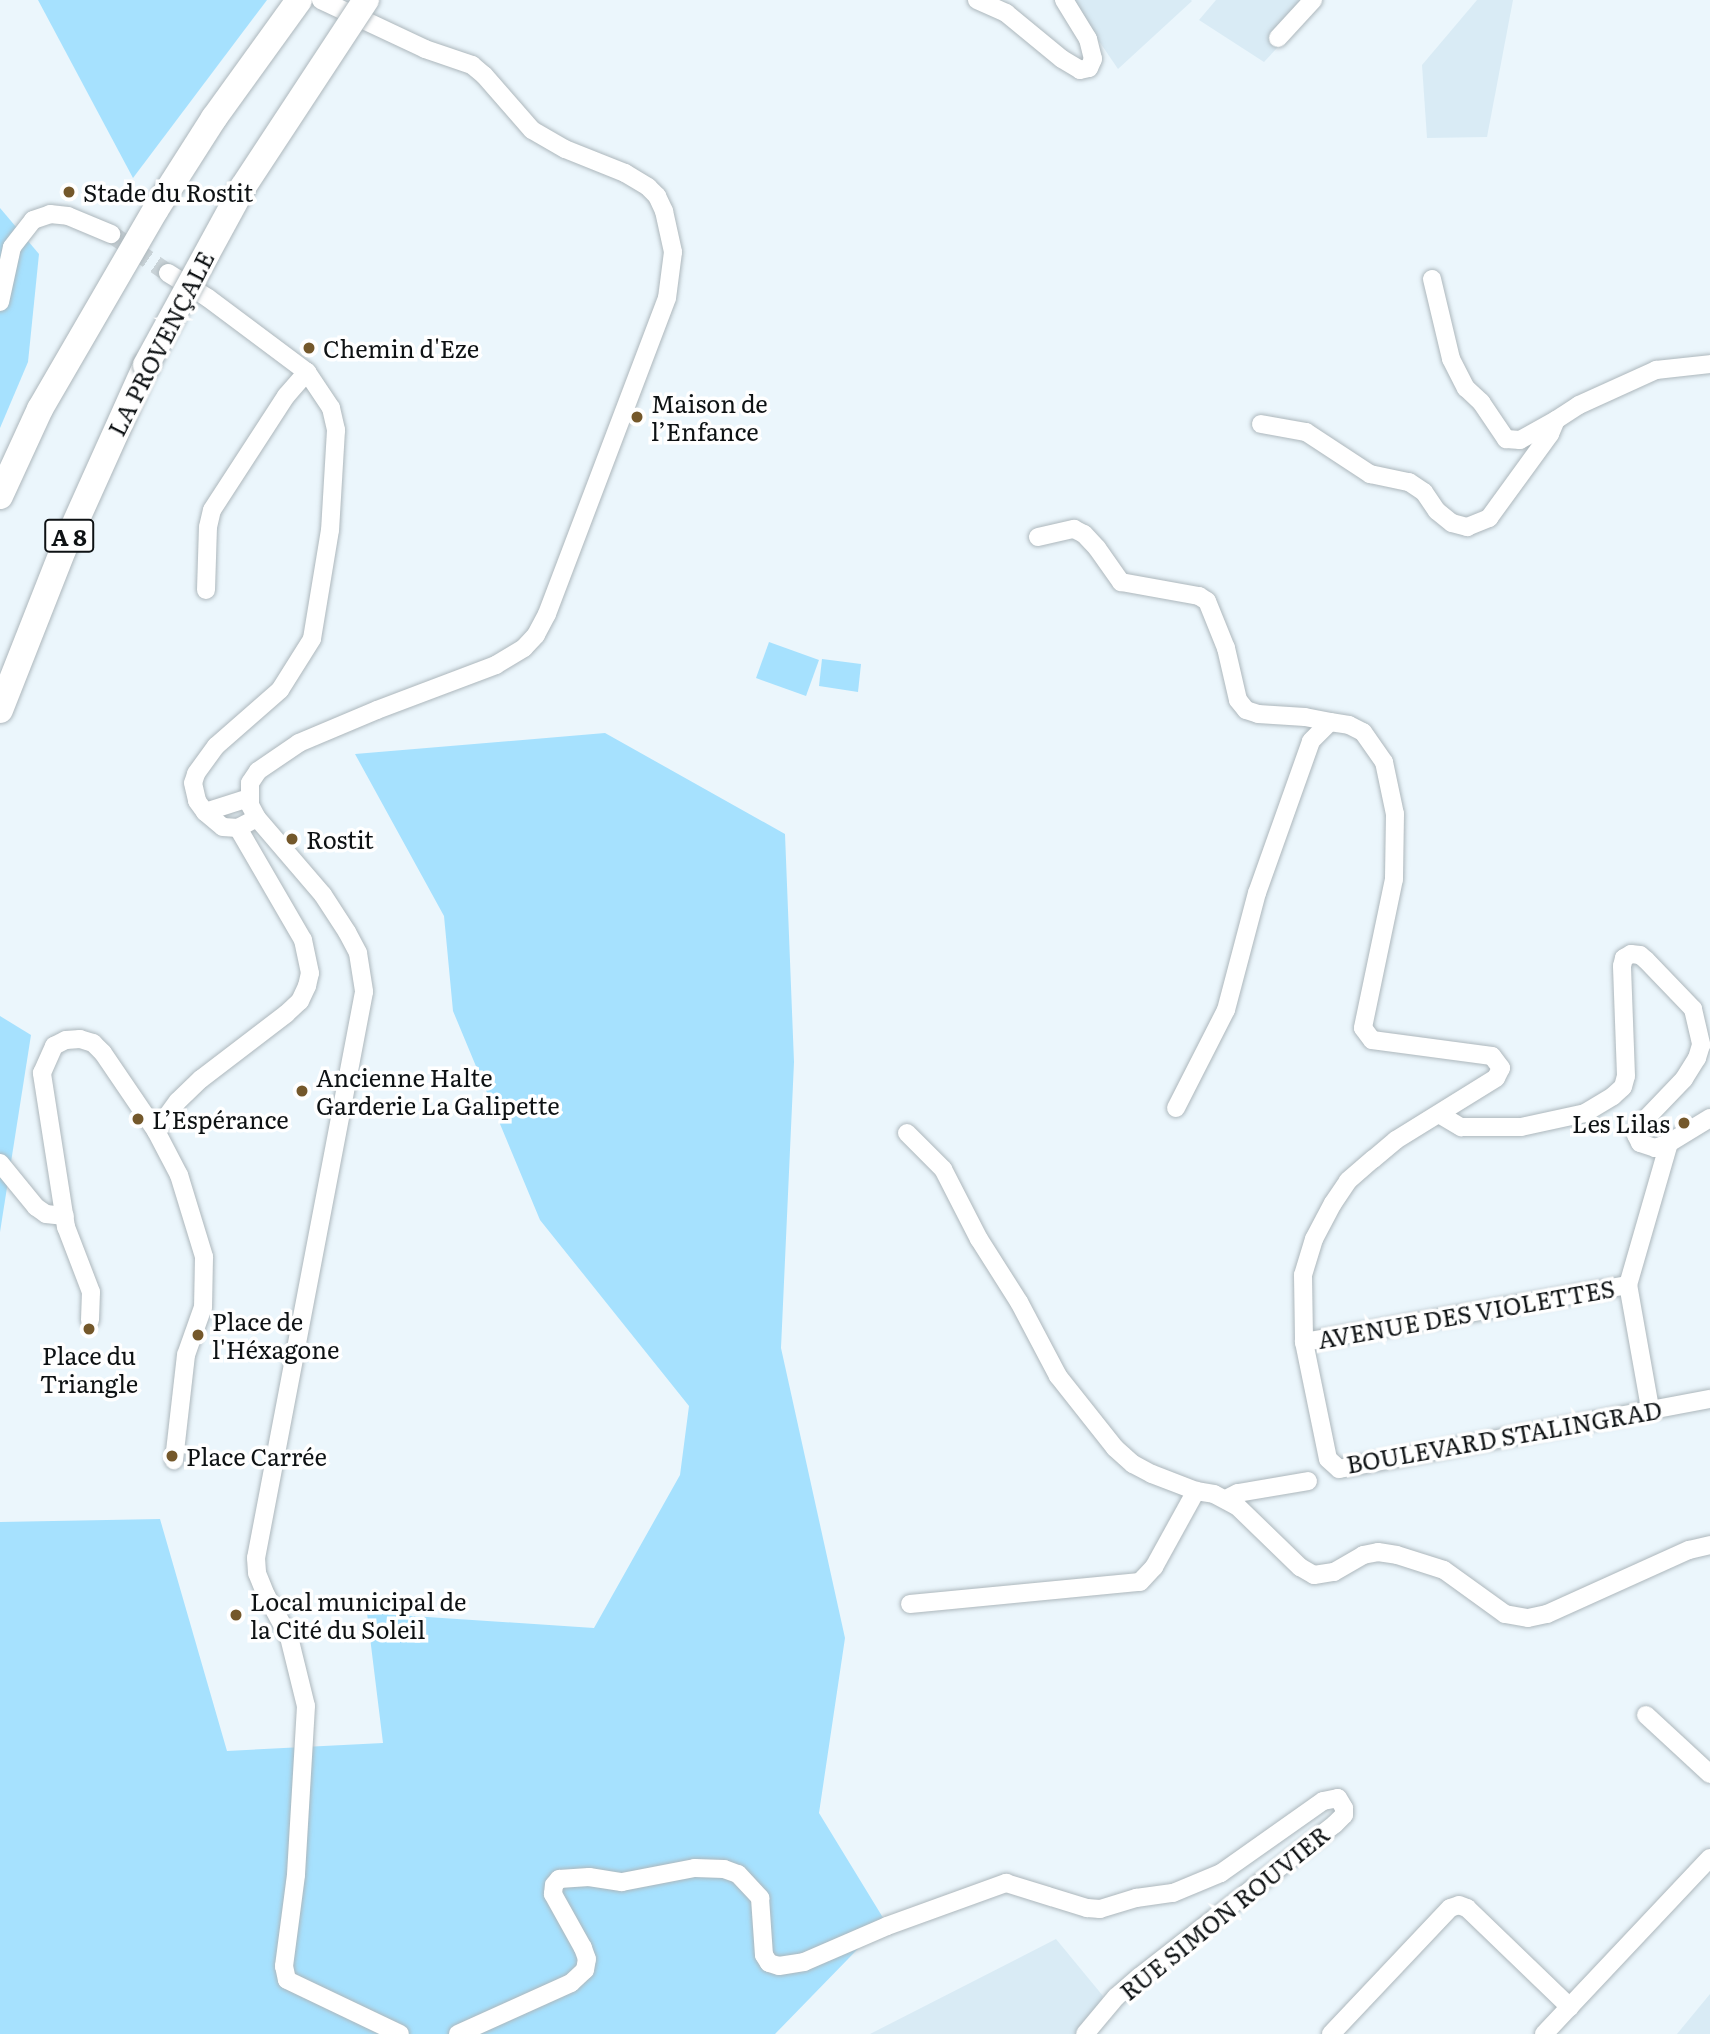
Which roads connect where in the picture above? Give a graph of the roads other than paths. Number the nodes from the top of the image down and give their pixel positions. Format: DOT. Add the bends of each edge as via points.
graph roads {
  1 [pos="299,0"];
  2 [pos="321,0"];
  3 [pos="366,0"];
  4 [pos="977,0"];
  5 [pos="1064,0"];
  6 [pos="1313,0"];
  7 [pos="1278,38"];
  8 [pos="111,234"];
  9 [pos="168,273"];
  10 [pos="1432,279"];
  11 [pos="0,302"];
  12 [pos="1710,365"];
  13 [pos="307,372"];
  14 [pos="1556,421"];
  15 [pos="1261,424"];
  16 [pos="0,496"];
  17 [pos="1038,537"];
  18 [pos="206,590"];
  19 [pos="0,710"];
  20 [pos="1330,722"];
  21 [pos="249,798"];
  22 [pos="205,812"];
  23 [pos="257,818"];
  24 [pos="239,828"];
  25 [pos="1176,1108"];
  26 [pos="1439,1114"];
  27 [pos="1710,1118"];
  28 [pos="156,1130"];
  29 [pos="907,1133"];
  30 [pos="1669,1143"];
  31 [pos="0,1163"];
  32 [pos="65,1216"];
  33 [pos="1628,1285"];
  34 [pos="90,1320"];
  35 [pos="1304,1342"];
  36 [pos="1710,1399"];
  37 [pos="1650,1408"];
  38 [pos="174,1460"];
  39 [pos="1308,1481"];
  40 [pos="1196,1491"];
  41 [pos="1226,1499"];
  42 [pos="1710,1545"];
  43 [pos="910,1604"];
  44 [pos="1646,1715"];
  45 [pos="1710,1774"];
  46 [pos="1710,1858"];
  47 [pos="1570,2007"];
  48 [pos="400,2034"];
  49 [pos="458,2034"];
  50 [pos="1085,2034"];
  51 [pos="1331,2034"];
  52 [pos="1544,2034"];
  1 -- 16 [label="highway" via="214,118 156,209 40,410"];
  2 -- 21 [label="street" via="425,49 472,65 532,130 648,187 657,196 670,230 673,273 667,299 536,635 496,665 299,743 258,771 250,783"];
  3 -- 19 [label="highway, LA PROVENÇALE / A 8, bridge" via="243,187 146,365 63,550"];
  4 -- 5 [label="street" via="1006,13 1080,70 1089,68 1093,59 1088,39"];
  6 -- 7 [label="street"];
  8 -- 11 [label="street" via="68,216 50,214 33,220 12,247"];
  9 -- 13 [label="street"];
  10 -- 14 [label="street" via="1451,359 1466,388 1507,439 1520,440"];
  12 -- 14 [label="street" via="1656,370 1599,395"];
  13 -- 18 [label="street" via="212,510"];
  13 -- 22 [label="street" via="331,408 337,430 330,530 316,625 305,654 280,690 216,746 196,774 195,794"];
  14 -- 15 [label="street" via="1489,518 1467,527 1452,523 1409,482 1370,474 1306,432"];
  17 -- 20 [label="street" via="1074,530 1097,548 1121,582 1207,601 1226,648 1238,700 1246,710"];
  20 -- 25 [label="street" via="1311,741 1256,893 1226,1010"];
  20 -- 26 [label="street, BOULEVARD STALINGRAD" via="1363,732 1373,745 1384,762 1395,814 1394,879 1363,1028 1366,1035 1378,1041 1492,1056 1501,1068 1496,1078"];
  21 -- 22 [label="street"];
  21 -- 23 [label="street"];
  22 -- 24 [label="street" via="223,827"];
  23 -- 24 [label="street"];
  23 -- 48 [label="street" via="337,914 358,953 364,992 256,1558 266,1595 289,1637 306,1706 296,1875 284,1966 286,1980"];
  24 -- 28 [label="street" via="303,940 310,973 307,986 300,1001 201,1079"];
  26 -- 30 [label="street" via="1461,1127 1521,1127 1585,1113 1614,1096 1626,1076 1622,966 1631,954 1640,955 1684,997 1698,1021 1701,1045 1697,1058 1636,1135 1646,1147"];
  26 -- 35 [label="street, BOULEVARD STALINGRAD" via="1373,1159 1348,1181 1333,1203 1314,1239 1303,1275"];
  27 -- 30 [label="street"];
  28 -- 32 [label="street" via="93,1042 66,1040 54,1046 42,1073"];
  28 -- 38 [label="street" via="179,1175 204,1257 203,1307 186,1355"];
  29 -- 40 [label="street" via="943,1169 1058,1376 1115,1448 1133,1464"];
  30 -- 33 [label="street"];
  31 -- 32 [label="street" via="36,1208"];
  32 -- 34 [label="street" via="91,1292"];
  33 -- 35 [label="street, AVENUE DES VIOLETTES"];
  33 -- 37 [label="street"];
  35 -- 37 [label="street, BOULEVARD STALINGRAD" via="1328,1459 1339,1469"];
  36 -- 37 [label="street, BOULEVARD STALINGRAD"];
  39 -- 41 [label="street"];
  40 -- 41 [label="street"];
  40 -- 43 [label="street" via="1154,1567 1140,1582"];
  41 -- 42 [label="street" via="1314,1575 1334,1572 1363,1555 1396,1555 1444,1570 1505,1614 1518,1618 1548,1614 1689,1550"];
  44 -- 45 [label="street"];
  46 -- 47 [label="street"];
  47 -- 51 [label="street" via="1459,1905 1450,1908"];
  47 -- 52 [label="street"];
  49 -- 50 [label="street, RUE SIMON ROUVIER" via="571,1983 585,1970 583,1948 553,1894 559,1879 622,1882 695,1868 738,1874 760,1898 764,1955 779,1966 804,1962 1006,1884 1100,1909 1173,1893 1221,1873 1323,1801 1338,1798 1345,1808 1335,1824 1139,1977"];
}
